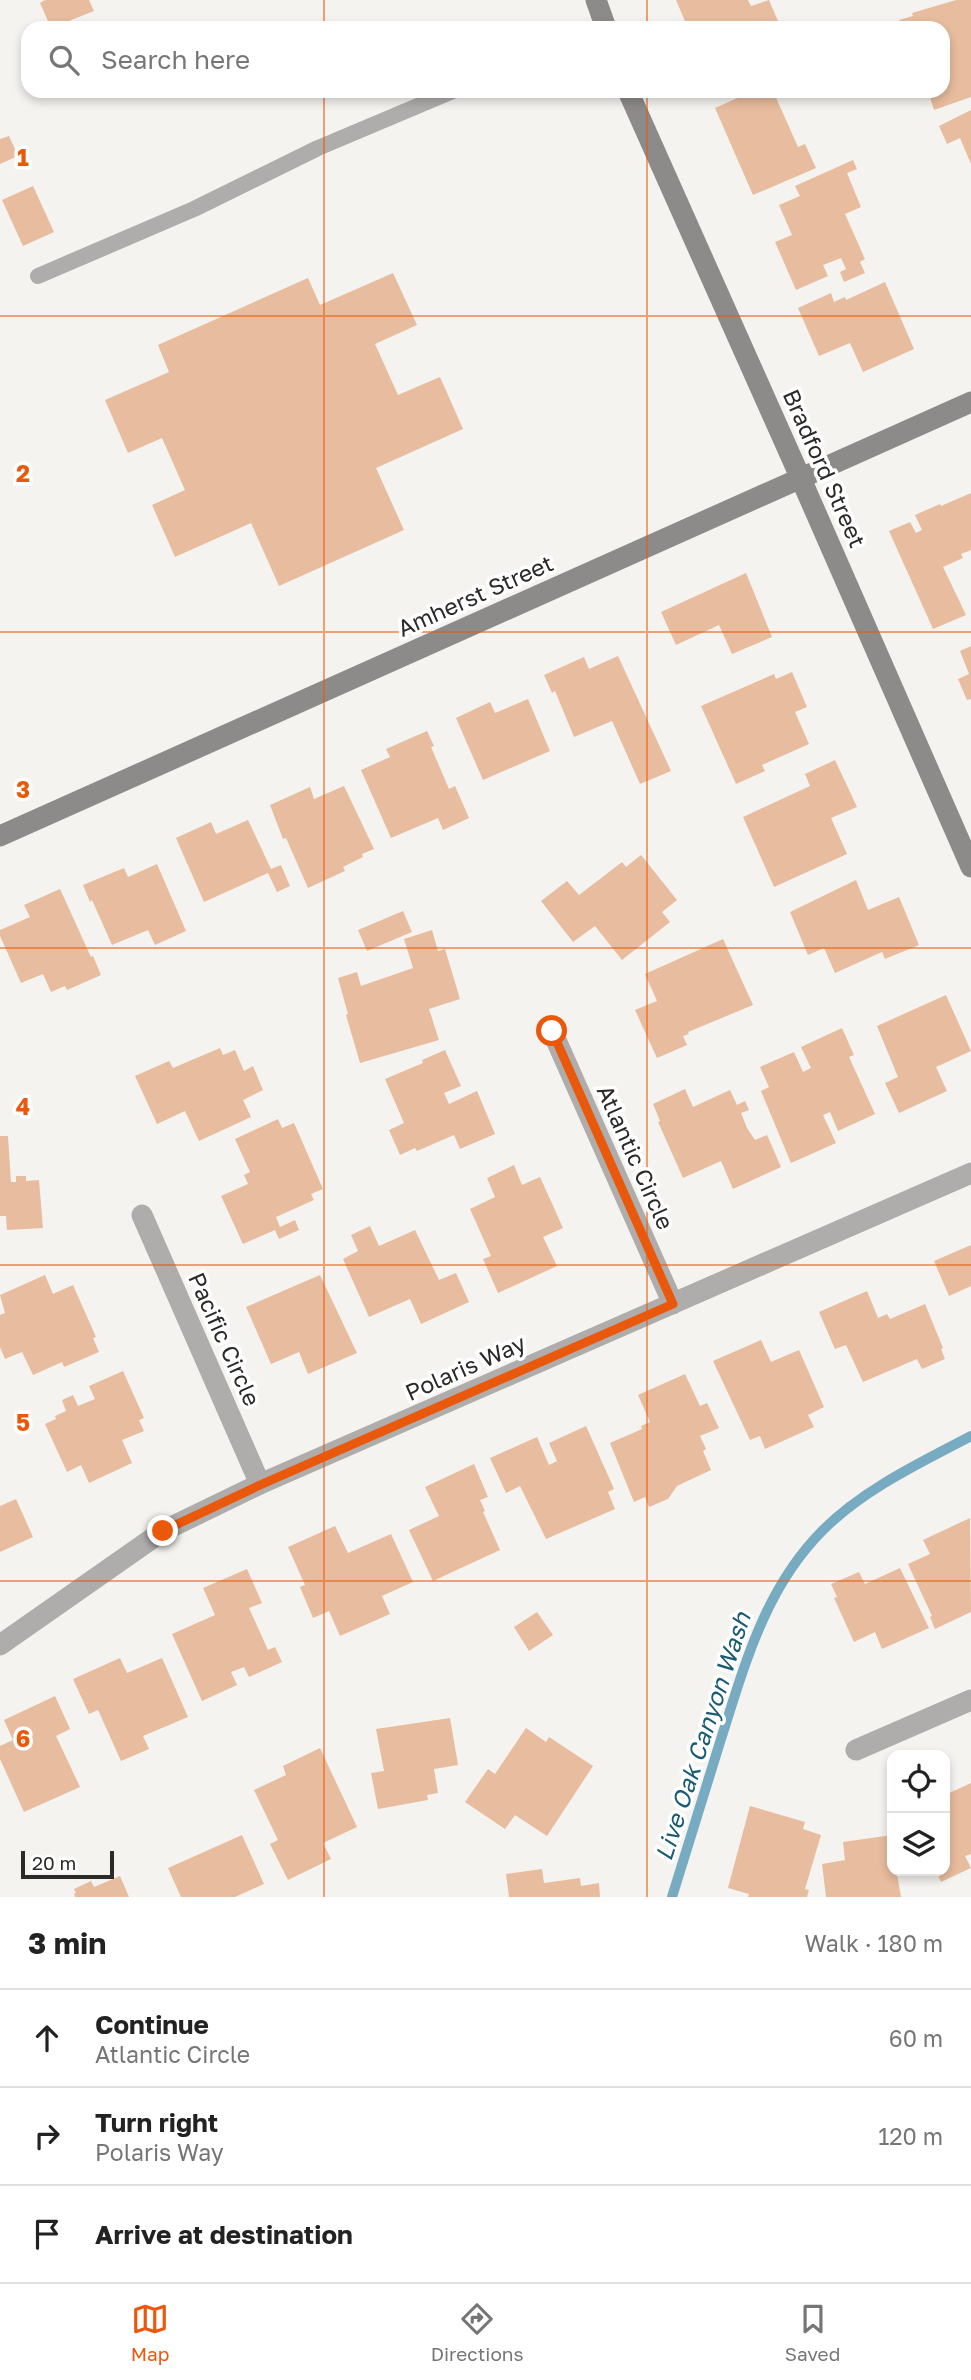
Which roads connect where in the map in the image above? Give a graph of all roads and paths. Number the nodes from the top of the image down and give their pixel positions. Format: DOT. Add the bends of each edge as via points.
graph roads {
  1 [pos="596,0"];
  2 [pos="601,21"];
  3 [pos="436,98"];
  4 [pos="631,98"];
  5 [pos="38,276"];
  6 [pos="971,402"];
  7 [pos="802,479"];
  8 [pos="0,836"];
  9 [pos="971,867"];
  10 [pos="552,1031"];
  11 [pos="971,1173"];
  12 [pos="142,1215"];
  13 [pos="673,1304"];
  14 [pos="260,1485"];
  15 [pos="0,1645"];
  16 [pos="971,1700"];
  17 [pos="856,1750"];
  1 -- 2 [label="street"];
  3 -- 5 [label="lane"];
  4 -- 7 [label="street, Bradford Street"];
  6 -- 7 [label="street, Amherst Street"];
  7 -- 8 [label="street, Amherst Street"];
  7 -- 9 [label="street, Bradford Street"];
  10 -- 13 [label="street, Atlantic Circle"];
  11 -- 13 [label="street, Polaris Way"];
  12 -- 14 [label="street, Pacific Circle"];
  13 -- 14 [label="street, Polaris Way"];
  14 -- 15 [label="street, Polaris Way" via="163,1531"];
  16 -- 17 [label="street"];
}
